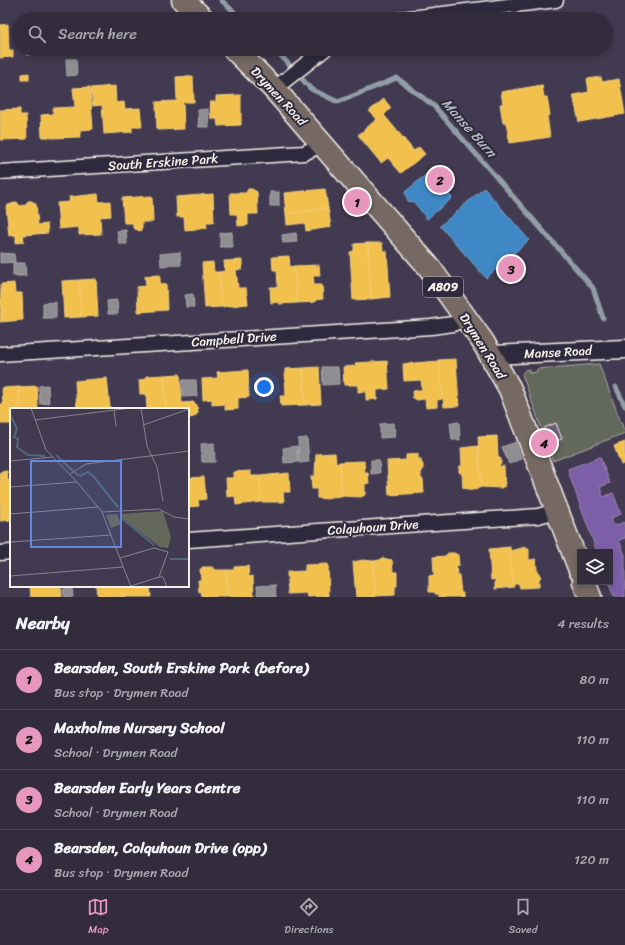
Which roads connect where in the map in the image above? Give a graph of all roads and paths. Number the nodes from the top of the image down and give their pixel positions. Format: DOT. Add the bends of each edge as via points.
graph roads {
  1 [pos="184,0"];
  2 [pos="556,0"];
  3 [pos="196,12"];
  4 [pos="459,12"];
  5 [pos="243,56"];
  6 [pos="315,56"];
  7 [pos="280,84"];
  8 [pos="323,144"];
  9 [pos="0,172"];
  10 [pos="466,317"];
  11 [pos="625,349"];
  12 [pos="0,354"];
  13 [pos="491,355"];
  14 [pos="557,511"];
  15 [pos="189,540"];
  16 [pos="10,552"];
  17 [pos="0,553"];
  18 [pos="577,562"];
  19 [pos="585,585"];
  20 [pos="590,597"];
  1 -- 3 [label="main road"];
  2 -- 4 [label="street"];
  5 -- 7 [label="main road, Drymen Road / A809"];
  6 -- 7 [label="street"];
  7 -- 8 [label="main road, Drymen Road / A809"];
  8 -- 9 [label="street, South Erskine Park" via="304,153"];
  8 -- 10 [label="main road, Drymen Road / A809" via="429,267"];
  10 -- 12 [label="street, Campbell Drive" via="453,324 431,327"];
  10 -- 13 [label="main road, Drymen Road / A809"];
  11 -- 13 [label="street, Manse Road"];
  13 -- 14 [label="main road, Drymen Road / A809" via="510,389"];
  14 -- 15 [label="street, Colquhoun Drive" via="538,516"];
  14 -- 18 [label="main road, Drymen Road / A809"];
  16 -- 17 [label="street"];
  19 -- 20 [label="main road"];
}
